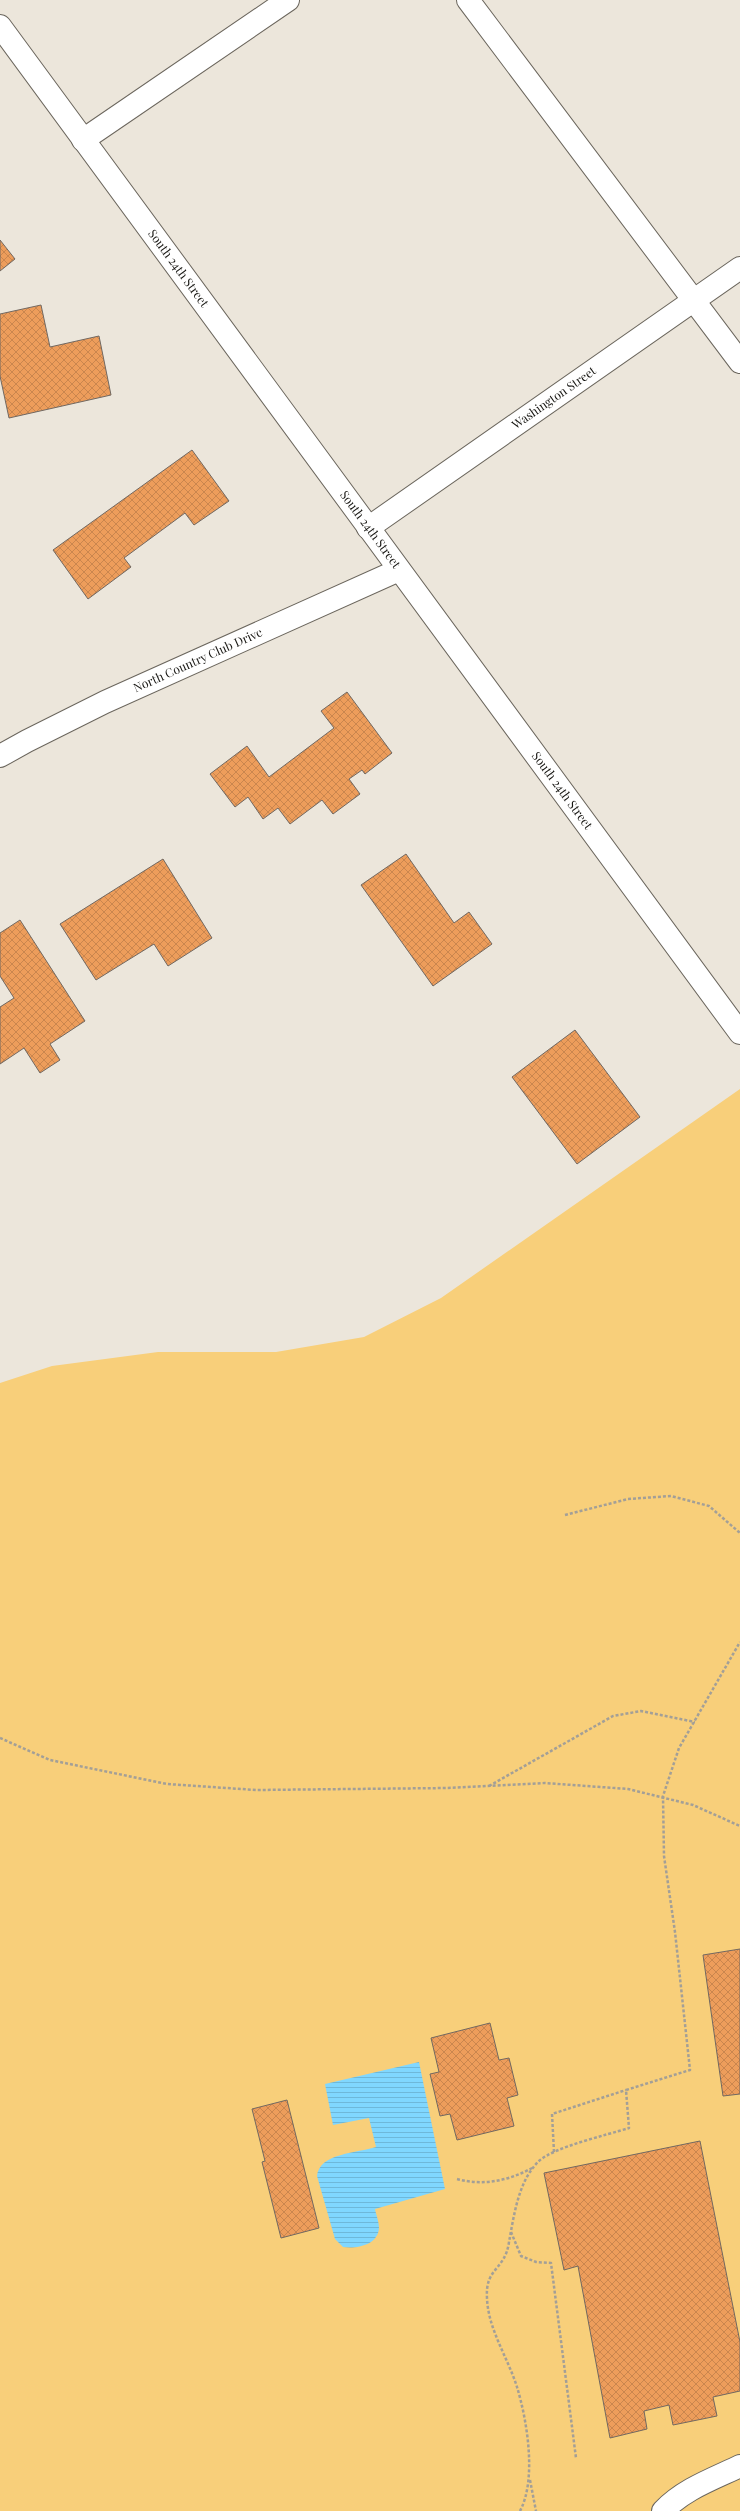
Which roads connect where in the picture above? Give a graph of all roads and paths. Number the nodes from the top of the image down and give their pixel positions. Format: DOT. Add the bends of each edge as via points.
graph roads {
  1 [pos="288,0"];
  2 [pos="468,0"];
  3 [pos="0,26"];
  4 [pos="83,140"];
  5 [pos="740,268"];
  6 [pos="695,299"];
  7 [pos="740,362"];
  8 [pos="368,528"];
  9 [pos="399,570"];
  10 [pos="0,756"];
  11 [pos="740,1033"];
  12 [pos="565,1515"];
  13 [pos="740,1533"];
  14 [pos="740,1642"];
  15 [pos="695,1722"];
  16 [pos="0,1738"];
  17 [pos="488,1786"];
  18 [pos="663,1796"];
  19 [pos="740,1826"];
  20 [pos="626,2090"];
  21 [pos="554,2152"];
  22 [pos="534,2167"];
  23 [pos="457,2179"];
  24 [pos="510,2227"];
  25 [pos="576,2458"];
  26 [pos="739,2466"];
  27 [pos="530,2477"];
  28 [pos="520,2511"];
  29 [pos="536,2511"];
  30 [pos="663,2511"];
  1 -- 4 [label="street"];
  2 -- 6 [label="street"];
  3 -- 4 [label="street, South 24th Street"];
  4 -- 8 [label="street, South 24th Street"];
  5 -- 6 [label="street, Washington Street"];
  6 -- 7 [label="street"];
  6 -- 8 [label="street, Washington Street"];
  8 -- 9 [label="street, South 24th Street"];
  9 -- 10 [label="street, North Country Club Drive" via="105,702"];
  9 -- 11 [label="street, South 24th Street"];
  12 -- 13 [label="path" via="628,1499 671,1496 709,1506"];
  14 -- 15 [label="path"];
  15 -- 17 [label="path" via="641,1711 613,1716"];
  15 -- 18 [label="path" via="679,1748"];
  16 -- 17 [label="path" via="50,1760 167,1784 256,1790"];
  17 -- 18 [label="path" via="545,1783 628,1789"];
  18 -- 19 [label="path" via="693,1805"];
  18 -- 20 [label="path" via="664,1856 690,2070"];
  20 -- 21 [label="path" via="552,2114"];
  20 -- 21 [label="path" via="629,2128"];
  21 -- 22 [label="path"];
  22 -- 23 [label="path" via="511,2178 496,2181 483,2183"];
  22 -- 24 [label="path" via="525,2182"];
  24 -- 25 [label="path" via="515,2246 521,2256 536,2262 551,2263"];
  24 -- 27 [label="path" via="510,2242 504,2260 487,2279 487,2300 491,2320 517,2387 526,2430"];
  26 -- 30 [label="street" via="694,2488 671,2502"];
  27 -- 28 [label="path"];
  27 -- 29 [label="path"];
}
